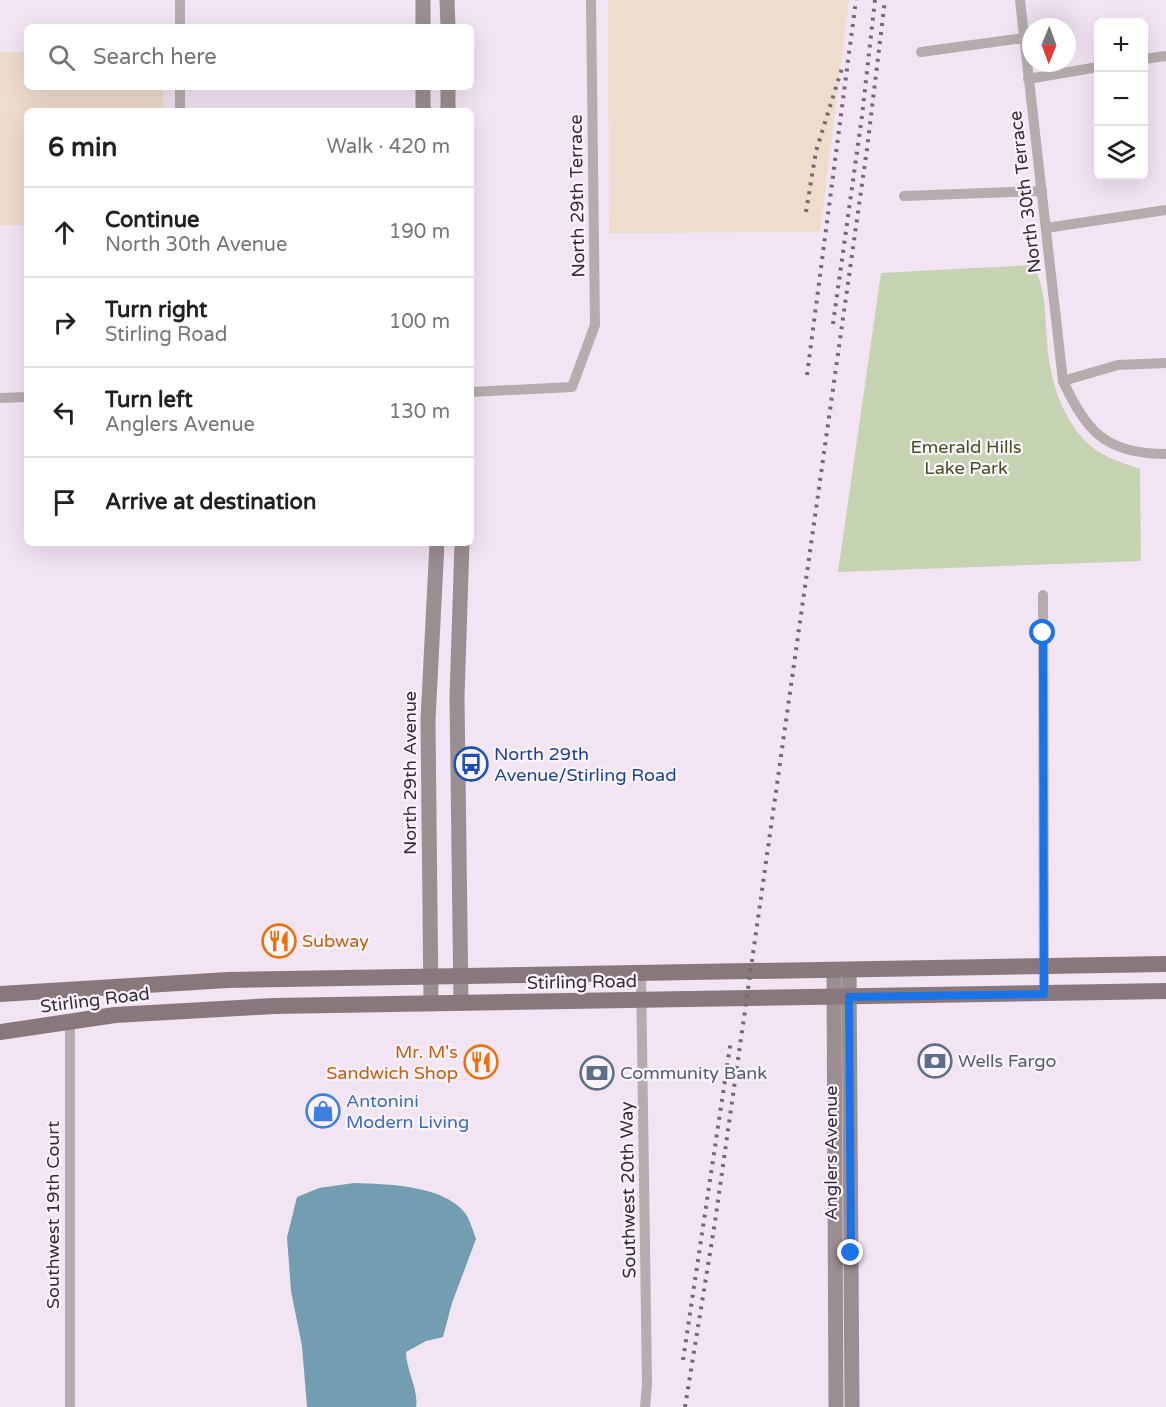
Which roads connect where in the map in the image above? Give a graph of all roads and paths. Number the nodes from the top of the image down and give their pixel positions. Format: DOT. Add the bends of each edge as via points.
graph roads {
  1 [pos="180,0"];
  2 [pos="423,0"];
  3 [pos="447,0"];
  4 [pos="591,0"];
  5 [pos="1020,0"];
  6 [pos="1022,19"];
  7 [pos="180,24"];
  8 [pos="423,24"];
  9 [pos="448,24"];
  10 [pos="1022,38"];
  11 [pos="921,52"];
  12 [pos="1166,56"];
  13 [pos="1148,59"];
  14 [pos="1094,68"];
  15 [pos="1027,72"];
  16 [pos="1028,79"];
  17 [pos="180,90"];
  18 [pos="423,90"];
  19 [pos="448,90"];
  20 [pos="180,108"];
  21 [pos="423,108"];
  22 [pos="448,108"];
  23 [pos="1042,191"];
  24 [pos="904,196"];
  25 [pos="1166,210"];
  26 [pos="1046,228"];
  27 [pos="1166,363"];
  28 [pos="1063,381"];
  29 [pos="474,392"];
  30 [pos="0,398"];
  31 [pos="24,398"];
  32 [pos="1166,454"];
  33 [pos="437,546"];
  34 [pos="462,546"];
  35 [pos="1043,595"];
  36 [pos="1166,964"];
  37 [pos="1045,966"];
  38 [pos="842,970"];
  39 [pos="641,973"];
  40 [pos="430,976"];
  41 [pos="460,976"];
  42 [pos="1166,991"];
  43 [pos="0,994"];
  44 [pos="1044,994"];
  45 [pos="841,997"];
  46 [pos="642,1001"];
  47 [pos="461,1003"];
  48 [pos="431,1004"];
  49 [pos="70,1022"];
  50 [pos="0,1032"];
  51 [pos="836,1331"];
  52 [pos="852,1351"];
  53 [pos="70,1407"];
  54 [pos="645,1407"];
  55 [pos="836,1407"];
  56 [pos="852,1407"];
  1 -- 7 [label="street"];
  2 -- 8 [label="street"];
  3 -- 9 [label="street"];
  4 -- 29 [label="street, North 29th Terrace" via="595,325 572,387"];
  5 -- 6 [label="street, North 30th Terrace"];
  10 -- 11 [label="street"];
  12 -- 13 [label="street"];
  14 -- 16 [label="street"];
  15 -- 16 [label="street, North 30th Terrace"];
  16 -- 23 [label="street, North 30th Terrace"];
  17 -- 20 [label="street"];
  18 -- 21 [label="street"];
  19 -- 22 [label="street"];
  23 -- 24 [label="street"];
  23 -- 26 [label="street, North 30th Terrace"];
  25 -- 26 [label="street"];
  26 -- 28 [label="street, North 30th Terrace"];
  27 -- 28 [label="street" via="1118,365"];
  28 -- 32 [label="street" via="1090,429 1111,444 1144,454"];
  30 -- 31 [label="street"];
  33 -- 40 [label="street, North 29th Avenue" via="428,720"];
  34 -- 41 [label="street" via="457,697"];
  35 -- 37 [label="street"];
  36 -- 37 [label="main road, Stirling Road"];
  37 -- 38 [label="main road, Stirling Road"];
  37 -- 44 [label="street"];
  38 -- 39 [label="main road, Stirling Road"];
  38 -- 45 [label="street, Anglers Avenue"];
  39 -- 41 [label="main road, Stirling Road"];
  39 -- 46 [label="street, Southwest 20th Way"];
  40 -- 41 [label="main road, Stirling Road"];
  40 -- 43 [label="main road, Stirling Road" via="228,980"];
  40 -- 48 [label="street, North 29th Avenue"];
  41 -- 47 [label="street"];
  42 -- 44 [label="main road, Stirling Road"];
  44 -- 45 [label="main road, Stirling Road"];
  45 -- 46 [label="main road, Stirling Road"];
  45 -- 51 [label="street, Anglers Avenue"];
  45 -- 52 [label="street, Anglers Avenue"];
  46 -- 47 [label="main road, Stirling Road"];
  46 -- 54 [label="street, Southwest 20th Way"];
  47 -- 48 [label="main road, Stirling Road"];
  48 -- 49 [label="main road, Stirling Road" via="198,1009"];
  49 -- 50 [label="main road, Stirling Road"];
  49 -- 53 [label="street, Southwest 19th Court"];
  51 -- 52 [label="street" via="840,1341"];
  51 -- 55 [label="street, Anglers Avenue"];
  52 -- 56 [label="street, Anglers Avenue"];
}
